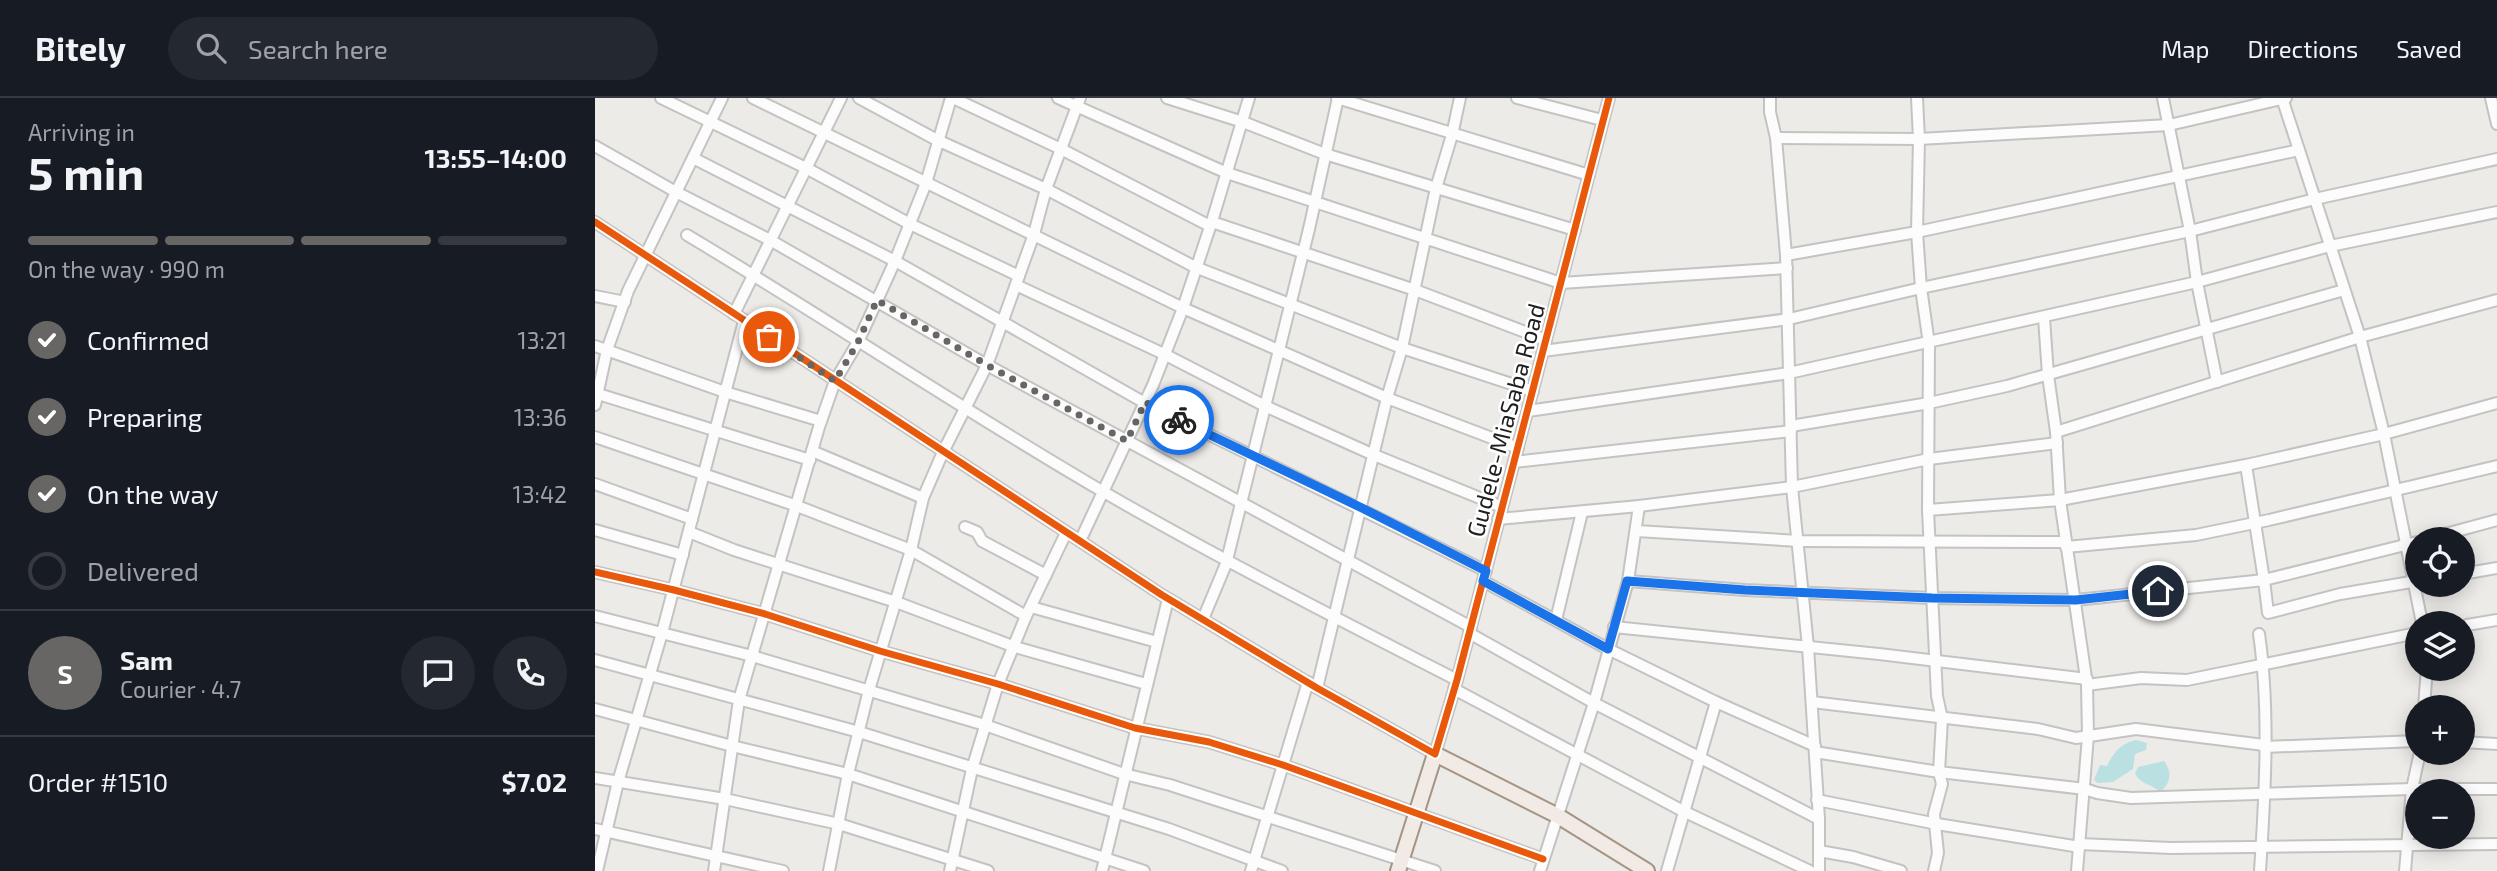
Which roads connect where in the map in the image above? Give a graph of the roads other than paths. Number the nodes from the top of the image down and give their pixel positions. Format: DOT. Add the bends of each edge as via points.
graph roads {
  1 [pos="661,98"];
  2 [pos="722,98"];
  3 [pos="753,98"];
  4 [pos="841,98"];
  5 [pos="859,98"];
  6 [pos="952,98"];
  7 [pos="1058,98"];
  8 [pos="1167,98"];
  9 [pos="1249,98"];
  10 [pos="1338,98"];
  11 [pos="1460,98"];
  12 [pos="1517,98"];
  13 [pos="1609,98"];
  14 [pos="1770,98"];
  15 [pos="1917,98"];
  16 [pos="2163,98"];
  17 [pos="2283,98"];
  18 [pos="2491,98"];
  19 [pos="1078,102"];
  20 [pos="1602,120"];
  21 [pos="710,122"];
  22 [pos="1243,122"];
  23 [pos="2497,124"];
  24 [pos="2169,125"];
  25 [pos="823,132"];
  26 [pos="1452,135"];
  27 [pos="1776,138"];
  28 [pos="1919,139"];
  29 [pos="937,140"];
  30 [pos="595,146"];
  31 [pos="1061,149"];
  32 [pos="2299,150"];
  33 [pos="1325,154"];
  34 [pos="692,158"];
  35 [pos="2497,159"];
  36 [pos="806,168"];
  37 [pos="1227,173"];
  38 [pos="1588,175"];
  39 [pos="2178,175"];
  40 [pos="926,183"];
  41 [pos="1436,188"];
  42 [pos="1046,189"];
  43 [pos="676,192"];
  44 [pos="2315,199"];
  45 [pos="1315,203"];
  46 [pos="787,205"];
  47 [pos="2497,212"];
  48 [pos="595,222"];
  49 [pos="910,224"];
  50 [pos="1211,224"];
  51 [pos="1575,230"];
  52 [pos="1917,232"];
  53 [pos="2190,232"];
  54 [pos="1034,234"];
  55 [pos="687,235"];
  56 [pos="1424,237"];
  57 [pos="771,240"];
  58 [pos="2330,246"];
  59 [pos="1303,253"];
  60 [pos="646,254"];
  61 [pos="1786,255"];
  62 [pos="895,261"];
  63 [pos="1195,267"];
  64 [pos="1787,268"];
  65 [pos="754,275"];
  66 [pos="1017,280"];
  67 [pos="2197,282"];
  68 [pos="1561,283"];
  69 [pos="1921,288"];
  70 [pos="1415,290"];
  71 [pos="2344,290"];
  72 [pos="595,296"];
  73 [pos="877,300"];
  74 [pos="2497,300"];
  75 [pos="625,302"];
  76 [pos="1290,305"];
  77 [pos="1183,308"];
  78 [pos="734,314"];
  79 [pos="2044,318"];
  80 [pos="1789,319"];
  81 [pos="744,321"];
  82 [pos="1002,323"];
  83 [pos="2206,330"];
  84 [pos="2360,337"];
  85 [pos="858,342"];
  86 [pos="1929,344"];
  87 [pos="595,346"];
  88 [pos="1545,346"];
  89 [pos="1402,348"];
  90 [pos="607,350"];
  91 [pos="1279,351"];
  92 [pos="1164,354"];
  93 [pos="987,365"];
  94 [pos="1789,373"];
  95 [pos="2048,375"];
  96 [pos="835,381"];
  97 [pos="2217,382"];
  98 [pos="725,391"];
  99 [pos="1533,391"];
  100 [pos="596,397"];
  101 [pos="1387,398"];
  102 [pos="1145,402"];
  103 [pos="1929,403"];
  104 [pos="2497,403"];
  105 [pos="1265,406"];
  106 [pos="966,409"];
  107 [pos="1528,411"];
  108 [pos="821,421"];
  109 [pos="1791,428"];
  110 [pos="716,429"];
  111 [pos="2385,434"];
  112 [pos="595,437"];
  113 [pos="2057,437"];
  114 [pos="1127,441"];
  115 [pos="1518,449"];
  116 [pos="943,452"];
  117 [pos="1374,455"];
  118 [pos="811,456"];
  119 [pos="1252,457"];
  120 [pos="1929,459"];
  121 [pos="1514,462"];
  122 [pos="2246,465"];
  123 [pos="2497,466"];
  124 [pos="704,473"];
  125 [pos="595,484"];
  126 [pos="1792,487"];
  127 [pos="2395,490"];
  128 [pos="1102,491"];
  129 [pos="923,498"];
  130 [pos="2060,500"];
  131 [pos="1241,504"];
  132 [pos="797,506"];
  133 [pos="1639,506"];
  134 [pos="1362,508"];
  135 [pos="1502,508"];
  136 [pos="1928,510"];
  137 [pos="1582,512"];
  138 [pos="692,519"];
  139 [pos="1498,519"];
  140 [pos="2497,520"];
  141 [pos="2255,523"];
  142 [pos="964,527"];
  143 [pos="2406,527"];
  144 [pos="2471,527"];
  145 [pos="595,530"];
  146 [pos="1637,531"];
  147 [pos="689,532"];
  148 [pos="1066,533"];
  149 [pos="1080,541"];
  150 [pos="1799,541"];
  151 [pos="1929,542"];
  152 [pos="2066,544"];
  153 [pos="2405,545"];
  154 [pos="911,550"];
  155 [pos="683,555"];
  156 [pos="1227,560"];
  157 [pos="780,563"];
  158 [pos="1348,563"];
  159 [pos="2497,568"];
  160 [pos="2475,571"];
  161 [pos="595,572"];
  162 [pos="1046,575"];
  163 [pos="1484,576"];
  164 [pos="2264,580"];
  165 [pos="1627,581"];
  166 [pos="2405,583"];
  167 [pos="674,590"];
  168 [pos="1803,593"];
  169 [pos="1932,598"];
  170 [pos="1168,599"];
  171 [pos="2076,600"];
  172 [pos="896,602"];
  173 [pos="1029,612"];
  174 [pos="765,614"];
  175 [pos="595,616"];
  176 [pos="1335,617"];
  177 [pos="1203,620"];
  178 [pos="1556,620"];
  179 [pos="2497,620"];
  180 [pos="2475,624"];
  181 [pos="1614,627"];
  182 [pos="1470,630"];
  183 [pos="662,633"];
  184 [pos="2259,634"];
  185 [pos="2405,635"];
  186 [pos="1157,642"];
  187 [pos="1015,647"];
  188 [pos="1808,647"];
  189 [pos="1608,649"];
  190 [pos="880,651"];
  191 [pos="752,656"];
  192 [pos="595,660"];
  193 [pos="1936,662"];
  194 [pos="2263,664"];
  195 [pos="649,676"];
  196 [pos="2087,682"];
  197 [pos="998,684"];
  198 [pos="1146,684"];
  199 [pos="1313,685"];
  200 [pos="1455,685"];
  201 [pos="869,690"];
  202 [pos="739,700"];
  203 [pos="1716,702"];
  204 [pos="1812,702"];
  205 [pos="1594,703"];
  206 [pos="595,709"];
  207 [pos="637,719"];
  208 [pos="1942,719"];
  209 [pos="985,724"];
  210 [pos="1135,728"];
  211 [pos="859,733"];
  212 [pos="2088,736"];
  213 [pos="2405,741"];
  214 [pos="2475,743"];
  215 [pos="2497,744"];
  216 [pos="2264,746"];
  217 [pos="732,747"];
  218 [pos="1815,749"];
  219 [pos="1435,754"];
  220 [pos="1577,756"];
  221 [pos="1699,757"];
  222 [pos="1283,765"];
  223 [pos="972,769"];
  224 [pos="1939,772"];
  225 [pos="848,774"];
  226 [pos="1124,774"];
  227 [pos="595,778"];
  228 [pos="618,782"];
  229 [pos="2085,789"];
  230 [pos="2405,789"];
  231 [pos="2475,789"];
  232 [pos="2497,789"];
  233 [pos="2264,794"];
  234 [pos="725,799"];
  235 [pos="1817,800"];
  236 [pos="1683,811"];
  237 [pos="962,812"];
  238 [pos="1114,813"];
  239 [pos="1415,814"];
  240 [pos="1267,816"];
  241 [pos="1558,816"];
  242 [pos="1819,819"];
  243 [pos="839,824"];
  244 [pos="1937,824"];
  245 [pos="595,829"];
  246 [pos="608,831"];
  247 [pos="2405,844"];
  248 [pos="2475,844"];
  249 [pos="2497,844"];
  250 [pos="2080,845"];
  251 [pos="2262,847"];
  252 [pos="2407,849"];
  253 [pos="1819,852"];
  254 [pos="717,855"];
  255 [pos="1105,858"];
  256 [pos="953,859"];
  257 [pos="1543,859"];
  258 [pos="1400,866"];
  259 [pos="1252,867"];
  260 [pos="597,871"];
  261 [pos="715,871"];
  262 [pos="783,871"];
  263 [pos="829,871"];
  264 [pos="950,871"];
  265 [pos="988,871"];
  266 [pos="1102,871"];
  267 [pos="1144,871"];
  268 [pos="1282,871"];
  269 [pos="1435,871"];
  270 [pos="1540,871"];
  271 [pos="1647,871"];
  272 [pos="1667,871"];
  273 [pos="1810,871"];
  274 [pos="1819,871"];
  275 [pos="1901,871"];
  276 [pos="1934,871"];
  277 [pos="2077,871"];
  278 [pos="2260,871"];
  279 [pos="2405,871"];
  1 -- 21 [label="street"];
  2 -- 21 [label="street"];
  3 -- 25 [label="street"];
  4 -- 25 [label="street"];
  5 -- 29 [label="street"];
  6 -- 29 [label="street"];
  6 -- 31 [label="street"];
  7 -- 19 [label="street"];
  8 -- 22 [label="street"];
  9 -- 22 [label="street"];
  10 -- 26 [label="street"];
  10 -- 33 [label="street"];
  11 -- 26 [label="street"];
  12 -- 20 [label="street"];
  13 -- 20 [label="street, Gudele-MiaSaba Road"];
  14 -- 27 [label="street"];
  15 -- 28 [label="street"];
  16 -- 24 [label="street"];
  17 -- 24 [label="street"];
  17 -- 32 [label="street"];
  18 -- 23 [label="street"];
  19 -- 31 [label="street"];
  19 -- 37 [label="street"];
  20 -- 38 [label="street, Gudele-MiaSaba Road"];
  21 -- 34 [label="street"];
  21 -- 36 [label="street"];
  22 -- 33 [label="street"];
  22 -- 37 [label="street"];
  24 -- 28 [label="street"];
  24 -- 39 [label="street"];
  25 -- 36 [label="street"];
  25 -- 40 [label="street"];
  26 -- 38 [label="street"];
  26 -- 41 [label="street"];
  27 -- 28 [label="street"];
  27 -- 61 [label="street"];
  28 -- 52 [label="street"];
  29 -- 40 [label="street"];
  29 -- 42 [label="street"];
  30 -- 43 [label="street"];
  31 -- 42 [label="street"];
  31 -- 50 [label="street"];
  32 -- 39 [label="street"];
  32 -- 44 [label="street"];
  33 -- 41 [label="street"];
  33 -- 45 [label="street"];
  34 -- 43 [label="street"];
  34 -- 46 [label="street"];
  35 -- 44 [label="street"];
  36 -- 46 [label="street"];
  36 -- 49 [label="street"];
  37 -- 45 [label="street"];
  37 -- 50 [label="street"];
  38 -- 51 [label="street, Gudele-MiaSaba Road"];
  39 -- 52 [label="street"];
  39 -- 53 [label="street"];
  40 -- 49 [label="street"];
  40 -- 54 [label="street"];
  41 -- 51 [label="street"];
  41 -- 56 [label="street"];
  42 -- 54 [label="street"];
  42 -- 63 [label="street"];
  43 -- 57 [label="street"];
  43 -- 60 [label="street"];
  44 -- 53 [label="street"];
  44 -- 58 [label="street"];
  45 -- 56 [label="street"];
  45 -- 59 [label="street"];
  46 -- 57 [label="street"];
  46 -- 62 [label="street"];
  47 -- 58 [label="street"];
  48 -- 60 [label="street"];
  49 -- 62 [label="street"];
  49 -- 66 [label="street"];
  50 -- 59 [label="street"];
  50 -- 63 [label="street"];
  51 -- 68 [label="street, Gudele-MiaSaba Road"];
  52 -- 61 [label="street"];
  52 -- 69 [label="street"];
  53 -- 67 [label="street"];
  53 -- 69 [label="street"];
  54 -- 66 [label="street"];
  54 -- 77 [label="street"];
  55 -- 65 [label="street"];
  56 -- 68 [label="street"];
  56 -- 70 [label="street"];
  57 -- 65 [label="street"];
  57 -- 73 [label="street"];
  58 -- 67 [label="street"];
  58 -- 71 [label="street"];
  59 -- 70 [label="street"];
  59 -- 76 [label="street"];
  60 -- 75 [label="street"];
  60 -- 78 [label="street"];
  61 -- 64 [label="street"];
  62 -- 73 [label="street"];
  62 -- 82 [label="street"];
  63 -- 76 [label="street"];
  63 -- 77 [label="street"];
  64 -- 68 [label="street"];
  64 -- 80 [label="street"];
  65 -- 78 [label="street"];
  65 -- 85 [label="street"];
  66 -- 82 [label="street"];
  66 -- 92 [label="street"];
  67 -- 79 [label="street"];
  67 -- 83 [label="street"];
  68 -- 88 [label="street, Gudele-MiaSaba Road"];
  69 -- 80 [label="street"];
  69 -- 86 [label="street"];
  70 -- 88 [label="street"];
  70 -- 89 [label="street"];
  71 -- 83 [label="street"];
  71 -- 84 [label="street"];
  72 -- 75 [label="street"];
  73 -- 85 [label="street"];
  73 -- 93 [label="street"];
  74 -- 84 [label="street"];
  75 -- 90 [label="street"];
  76 -- 89 [label="street"];
  76 -- 91 [label="street"];
  77 -- 91 [label="street"];
  77 -- 92 [label="street"];
  78 -- 81 [label="street"];
  79 -- 86 [label="street"];
  79 -- 95 [label="street"];
  80 -- 88 [label="street"];
  80 -- 94 [label="street"];
  81 -- 96 [label="street"];
  81 -- 98 [label="street"];
  82 -- 93 [label="street"];
  82 -- 102 [label="street"];
  83 -- 95 [label="street"];
  83 -- 97 [label="street"];
  84 -- 97 [label="street"];
  84 -- 111 [label="street"];
  85 -- 96 [label="street"];
  85 -- 106 [label="street"];
  86 -- 94 [label="street"];
  86 -- 103 [label="street"];
  87 -- 90 [label="street"];
  88 -- 99 [label="street, Gudele-MiaSaba Road"];
  89 -- 99 [label="street"];
  89 -- 101 [label="street"];
  90 -- 98 [label="street"];
  90 -- 100 [label="street"];
  91 -- 101 [label="street"];
  91 -- 105 [label="street"];
  92 -- 102 [label="street"];
  92 -- 105 [label="street"];
  93 -- 106 [label="street"];
  93 -- 114 [label="street"];
  94 -- 107 [label="street"];
  94 -- 109 [label="street"];
  95 -- 103 [label="street"];
  95 -- 113 [label="street"];
  96 -- 108 [label="street"];
  96 -- 116 [label="street"];
  97 -- 113 [label="street"];
  98 -- 108 [label="street"];
  98 -- 110 [label="street"];
  99 -- 107 [label="street, Gudele-MiaSaba Road"];
  100 -- 110 [label="street"];
  101 -- 115 [label="street"];
  101 -- 117 [label="street"];
  102 -- 114 [label="street"];
  102 -- 119 [label="street"];
  103 -- 109 [label="street"];
  103 -- 120 [label="street"];
  104 -- 111 [label="street"];
  105 -- 117 [label="street"];
  105 -- 119 [label="street"];
  106 -- 116 [label="street"];
  106 -- 128 [label="street"];
  107 -- 115 [label="street, Gudele-MiaSaba Road"];
  108 -- 118 [label="street"];
  109 -- 121 [label="street"];
  109 -- 126 [label="street"];
  110 -- 118 [label="street"];
  110 -- 124 [label="street"];
  111 -- 122 [label="street"];
  111 -- 127 [label="street"];
  112 -- 124 [label="street"];
  113 -- 120 [label="street"];
  113 -- 130 [label="street"];
  114 -- 128 [label="street"];
  114 -- 131 [label="street"];
  115 -- 121 [label="street, Gudele-MiaSaba Road"];
  116 -- 129 [label="street"];
  116 -- 148 [label="street"];
  117 -- 134 [label="street"];
  117 -- 135 [label="street"];
  118 -- 129 [label="street"];
  118 -- 132 [label="street"];
  119 -- 131 [label="street"];
  119 -- 134 [label="street"];
  120 -- 126 [label="street"];
  120 -- 136 [label="street"];
  121 -- 135 [label="street, Gudele-MiaSaba Road"];
  122 -- 130 [label="street"];
  122 -- 141 [label="street"];
  123 -- 127 [label="street"];
  124 -- 132 [label="street"];
  124 -- 138 [label="street"];
  125 -- 138 [label="street"];
  126 -- 133 [label="street"];
  126 -- 150 [label="street"];
  127 -- 141 [label="street"];
  127 -- 143 [label="street"];
  128 -- 149 [label="street"];
  128 -- 156 [label="street"];
  129 -- 154 [label="street"];
  130 -- 136 [label="street"];
  130 -- 152 [label="street"];
  131 -- 156 [label="street"];
  131 -- 158 [label="street"];
  132 -- 154 [label="street"];
  132 -- 157 [label="street"];
  133 -- 137 [label="street"];
  133 -- 146 [label="street"];
  134 -- 158 [label="street"];
  134 -- 163 [label="street"];
  135 -- 139 [label="street, Gudele-MiaSaba Road"];
  136 -- 151 [label="street"];
  137 -- 139 [label="street"];
  137 -- 178 [label="street"];
  138 -- 147 [label="street"];
  139 -- 163 [label="street, Gudele-MiaSaba Road"];
  140 -- 144 [label="street"];
  141 -- 152 [label="street" via="2196,535"];
  141 -- 164 [label="street"];
  142 -- 162 [label="street"];
  145 -- 155 [label="street"];
  146 -- 150 [label="street"];
  146 -- 165 [label="street"];
  147 -- 155 [label="street"];
  147 -- 157 [label="street"];
  148 -- 149 [label="street"];
  148 -- 162 [label="street"];
  149 -- 170 [label="street"];
  150 -- 151 [label="street"];
  150 -- 168 [label="street"];
  151 -- 152 [label="street"];
  151 -- 169 [label="street"];
  152 -- 171 [label="street"];
  153 -- 164 [label="street"];
  154 -- 172 [label="street"];
  154 -- 173 [label="street"];
  155 -- 167 [label="street"];
  156 -- 176 [label="street"];
  156 -- 177 [label="street"];
  157 -- 172 [label="street"];
  157 -- 174 [label="street"];
  158 -- 176 [label="street"];
  158 -- 182 [label="street"];
  159 -- 160 [label="street"];
  161 -- 167 [label="street"];
  162 -- 173 [label="street"];
  163 -- 178 [label="street"];
  163 -- 182 [label="street, Gudele-MiaSaba Road"];
  164 -- 166 [label="street" via="2268,613"];
  164 -- 171 [label="street"];
  165 -- 168 [label="street"];
  165 -- 181 [label="street"];
  167 -- 174 [label="street"];
  167 -- 183 [label="street"];
  168 -- 169 [label="street"];
  168 -- 188 [label="street"];
  169 -- 171 [label="street"];
  169 -- 193 [label="street"];
  170 -- 177 [label="street"];
  170 -- 186 [label="street"];
  171 -- 196 [label="street"];
  172 -- 187 [label="street"];
  172 -- 190 [label="street"];
  173 -- 186 [label="street"];
  173 -- 187 [label="street"];
  174 -- 190 [label="street"];
  174 -- 191 [label="street"];
  175 -- 183 [label="street"];
  176 -- 199 [label="street"];
  176 -- 200 [label="street"];
  177 -- 199 [label="street"];
  178 -- 189 [label="street"];
  179 -- 180 [label="street"];
  181 -- 188 [label="street"];
  181 -- 189 [label="street"];
  182 -- 200 [label="street, Gudele-MiaSaba Road"];
  182 -- 205 [label="street"];
  183 -- 191 [label="street"];
  183 -- 195 [label="street"];
  184 -- 194 [label="street"];
  185 -- 194 [label="street"];
  186 -- 198 [label="street"];
  187 -- 197 [label="street"];
  187 -- 198 [label="street"];
  188 -- 193 [label="street"];
  188 -- 204 [label="street"];
  189 -- 203 [label="street"];
  189 -- 205 [label="street"];
  190 -- 197 [label="street"];
  190 -- 201 [label="street"];
  191 -- 201 [label="street"];
  191 -- 202 [label="street"];
  192 -- 195 [label="street"];
  193 -- 196 [label="street"];
  193 -- 208 [label="street"];
  194 -- 196 [label="street" via="2187,680"];
  194 -- 216 [label="street"];
  195 -- 202 [label="street"];
  195 -- 207 [label="street"];
  196 -- 212 [label="street"];
  197 -- 209 [label="street"];
  197 -- 210 [label="street"];
  198 -- 210 [label="street"];
  199 -- 219 [label="street"];
  199 -- 222 [label="street"];
  200 -- 219 [label="street, Gudele-MiaSaba Road"];
  200 -- 220 [label="street"];
  201 -- 209 [label="street"];
  201 -- 211 [label="street"];
  202 -- 211 [label="street"];
  202 -- 217 [label="street"];
  203 -- 218 [label="street"];
  203 -- 221 [label="street"];
  204 -- 208 [label="street"];
  204 -- 218 [label="street"];
  205 -- 220 [label="street"];
  205 -- 221 [label="street"];
  206 -- 207 [label="street"];
  207 -- 217 [label="street"];
  207 -- 228 [label="street"];
  208 -- 212 [label="street"];
  208 -- 224 [label="street"];
  209 -- 223 [label="street"];
  209 -- 226 [label="street"];
  210 -- 222 [label="street" via="1209,742"];
  210 -- 226 [label="street"];
  211 -- 223 [label="street"];
  211 -- 225 [label="street"];
  212 -- 216 [label="street" via="2136,729"];
  212 -- 229 [label="street"];
  213 -- 216 [label="street"];
  214 -- 215 [label="street"];
  216 -- 233 [label="street"];
  217 -- 225 [label="street"];
  217 -- 234 [label="street"];
  218 -- 224 [label="street"];
  218 -- 235 [label="street"];
  219 -- 239 [label="main road, Gudele-MiaSaba Road"];
  219 -- 241 [label="main road"];
  220 -- 236 [label="street"];
  220 -- 241 [label="street"];
  221 -- 236 [label="street"];
  221 -- 242 [label="street"];
  222 -- 239 [label="street"];
  222 -- 240 [label="street"];
  223 -- 237 [label="street"];
  223 -- 238 [label="street"];
  224 -- 229 [label="street"];
  224 -- 244 [label="street"];
  225 -- 237 [label="street"];
  225 -- 243 [label="street"];
  226 -- 238 [label="street"];
  226 -- 240 [label="street"];
  227 -- 228 [label="street"];
  228 -- 234 [label="street"];
  228 -- 246 [label="street"];
  229 -- 233 [label="street" via="2131,798"];
  229 -- 250 [label="street"];
  230 -- 233 [label="street"];
  231 -- 232 [label="street"];
  233 -- 251 [label="street"];
  234 -- 243 [label="street"];
  234 -- 254 [label="street"];
  235 -- 242 [label="street"];
  235 -- 244 [label="street"];
  236 -- 272 [label="street"];
  236 -- 273 [label="street"];
  237 -- 255 [label="street"];
  237 -- 256 [label="street"];
  238 -- 255 [label="street"];
  238 -- 259 [label="street" via="1169,829"];
  239 -- 257 [label="street"];
  239 -- 258 [label="main road, Gudele-MiaSaba Road"];
  240 -- 258 [label="street"];
  240 -- 259 [label="street"];
  241 -- 257 [label="street"];
  241 -- 271 [label="main road"];
  242 -- 253 [label="street"];
  243 -- 256 [label="street"];
  243 -- 263 [label="street"];
  244 -- 250 [label="street"];
  244 -- 276 [label="street"];
  245 -- 246 [label="street"];
  246 -- 254 [label="street"];
  246 -- 260 [label="street"];
  247 -- 251 [label="street"];
  248 -- 249 [label="street"];
  250 -- 251 [label="street"];
  250 -- 277 [label="street"];
  251 -- 278 [label="street"];
  252 -- 279 [label="street"];
  253 -- 274 [label="street"];
  253 -- 275 [label="street"];
  254 -- 261 [label="street"];
  254 -- 262 [label="street"];
  255 -- 266 [label="street"];
  255 -- 267 [label="street"];
  256 -- 264 [label="street"];
  256 -- 265 [label="street"];
  257 -- 270 [label="street"];
  258 -- 269 [label="street"];
  259 -- 268 [label="street"];
}
